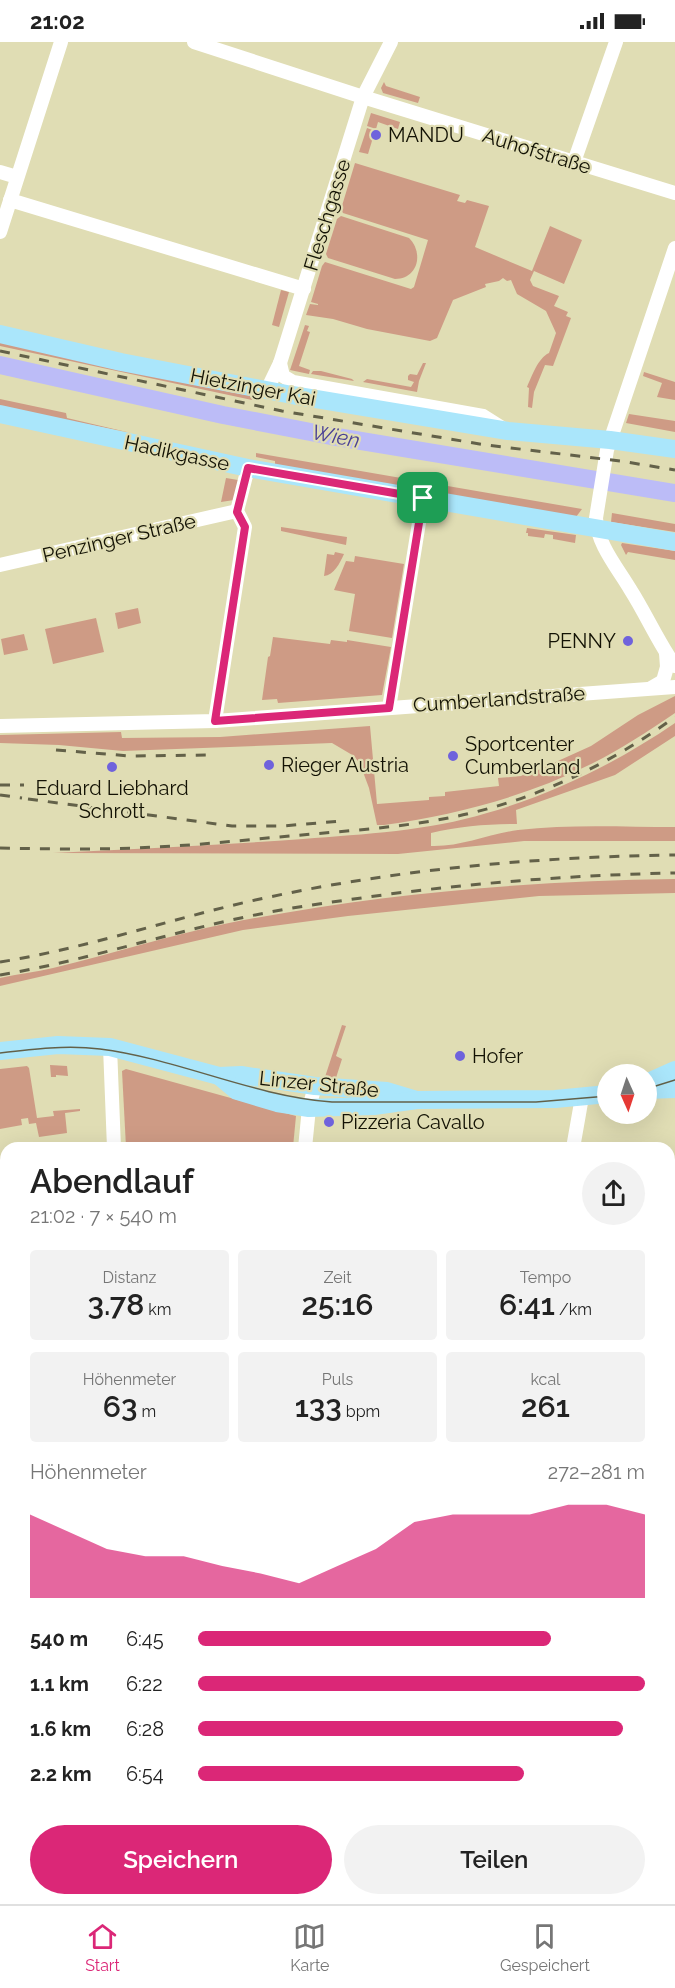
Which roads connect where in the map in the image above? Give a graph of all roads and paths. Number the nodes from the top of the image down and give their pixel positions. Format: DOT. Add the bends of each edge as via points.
graph roads {
  1 [pos="61,42"];
  2 [pos="194,42"];
  3 [pos="391,42"];
  4 [pos="616,42"];
  5 [pos="363,98"];
  6 [pos="574,162"];
  7 [pos="0,172"];
  8 [pos="17,177"];
  9 [pos="675,193"];
  10 [pos="10,200"];
  11 [pos="0,232"];
  12 [pos="675,248"];
  13 [pos="303,289"];
  14 [pos="0,334"];
  15 [pos="279,363"];
  16 [pos="267,390"];
  17 [pos="0,414"];
  18 [pos="508,431"];
  19 [pos="608,446"];
  20 [pos="675,449"];
  21 [pos="248,468"];
  22 [pos="423,498"];
  23 [pos="237,512"];
  24 [pos="596,521"];
  25 [pos="675,542"];
  26 [pos="0,565"];
  27 [pos="666,653"];
  28 [pos="675,666"];
  29 [pos="675,687"];
  30 [pos="651,688"];
  31 [pos="389,708"];
  32 [pos="215,721"];
  33 [pos="0,726"];
  34 [pos="110,1047"];
  35 [pos="0,1051"];
  36 [pos="675,1070"];
  37 [pos="219,1076"];
  38 [pos="657,1078"];
  39 [pos="315,1086"];
  40 [pos="675,1089"];
  41 [pos="657,1090"];
  42 [pos="597,1095"];
  43 [pos="582,1097"];
  44 [pos="417,1100"];
  45 [pos="309,1108"];
  46 [pos="114,1142"];
  47 [pos="306,1142"];
  48 [pos="574,1142"];
  1 -- 8 [label="street"];
  2 -- 5 [label="street, Auhofstraße"];
  3 -- 5 [label="street, Fleschgasse"];
  4 -- 6 [label="street"];
  5 -- 6 [label="street, Auhofstraße"];
  5 -- 13 [label="street, Fleschgasse"];
  6 -- 9 [label="street, Auhofstraße"];
  7 -- 8 [label="street"];
  8 -- 10 [label="street"];
  10 -- 11 [label="street"];
  10 -- 13 [label="street"];
  12 -- 19 [label="street"];
  13 -- 15 [label="street, Fleschgasse"];
  14 -- 16 [label="main road, Hietzinger Kai"];
  15 -- 16 [label="street, Fleschgasse"];
  15 -- 18 [label="street, Hietzinger Kai" via="283,376 293,382 483,416"];
  16 -- 18 [label="main road, Hietzinger Kai"];
  17 -- 21 [label="main road, Hadikgasse"];
  18 -- 19 [label="main road, Hietzinger Kai"];
  19 -- 20 [label="main road, Hietzinger Kai"];
  19 -- 24 [label="street"];
  21 -- 22 [label="main road, Hadikgasse"];
  21 -- 23 [label="street"];
  22 -- 24 [label="main road, Hadikgasse"];
  22 -- 31 [label="street"];
  23 -- 26 [label="street, Penzinger Straße"];
  23 -- 32 [label="street" via="245,527"];
  24 -- 25 [label="main road, Hadikgasse"];
  24 -- 27 [label="street"];
  27 -- 28 [label="street"];
  27 -- 30 [label="street" via="663,681"];
  29 -- 30 [label="street, Cumberlandstraße"];
  30 -- 31 [label="street, Cumberlandstraße"];
  31 -- 32 [label="street, Cumberlandstraße"];
  32 -- 33 [label="street, Cumberlandstraße"];
  34 -- 35 [label="main road, Linzer Straße" via="58,1045"];
  34 -- 37 [label="main road, Linzer Straße"];
  34 -- 46 [label="street"];
  36 -- 38 [label="main road"];
  37 -- 39 [label="main road, Linzer Straße" via="241,1075"];
  37 -- 45 [label="main road, Linzer Straße" via="237,1091"];
  39 -- 44 [label="main road, Linzer Straße" via="387,1091"];
  39 -- 45 [label="street"];
  40 -- 41 [label="main road"];
  42 -- 43 [label="main road, Linzer Straße"];
  43 -- 44 [label="main road, Linzer Straße"];
  43 -- 48 [label="street"];
  44 -- 45 [label="main road, Linzer Straße"];
  45 -- 47 [label="street"];
}
